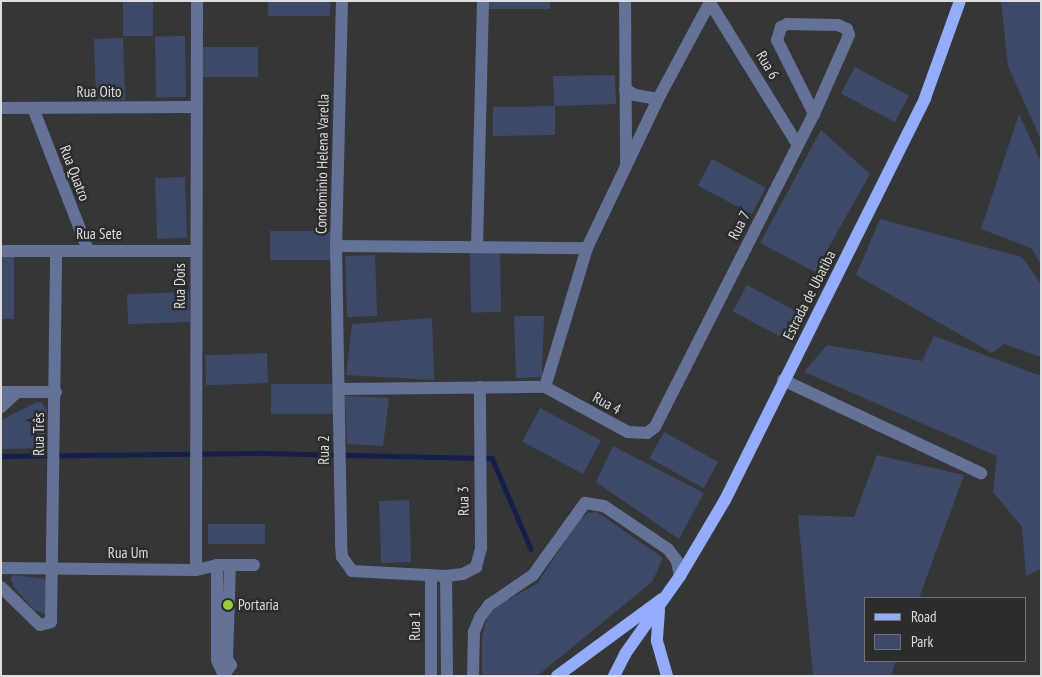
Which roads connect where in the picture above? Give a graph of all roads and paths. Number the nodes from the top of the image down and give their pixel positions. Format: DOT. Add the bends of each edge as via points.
graph roads {
  1 [pos="197,1"];
  2 [pos="342,1"];
  3 [pos="483,1"];
  4 [pos="625,1"];
  5 [pos="960,1"];
  6 [pos="709,2"];
  7 [pos="724,24"];
  8 [pos="697,27"];
  9 [pos="625,89"];
  10 [pos="658,99"];
  11 [pos="196,107"];
  12 [pos="1,108"];
  13 [pos="33,108"];
  14 [pos="814,114"];
  15 [pos="798,145"];
  16 [pos="626,166"];
  17 [pos="336,246"];
  18 [pos="477,246"];
  19 [pos="588,248"];
  20 [pos="88,250"];
  21 [pos="1,251"];
  22 [pos="56,251"];
  23 [pos="196,251"];
  24 [pos="783,380"];
  25 [pos="480,387"];
  26 [pos="545,387"];
  27 [pos="340,389"];
  28 [pos="1,392"];
  29 [pos="56,392"];
  30 [pos="16,393"];
  31 [pos="1,407"];
  32 [pos="655,427"];
  33 [pos="981,473"];
  34 [pos="217,565"];
  35 [pos="230,565"];
  36 [pos="254,565"];
  37 [pos="1,568"];
  38 [pos="54,569"];
  39 [pos="196,570"];
  40 [pos="431,576"];
  41 [pos="446,576"];
  42 [pos="680,576"];
  43 [pos="1,587"];
  44 [pos="668,594"];
  45 [pos="659,610"];
  46 [pos="227,672"];
  47 [pos="432,676"];
  48 [pos="447,676"];
  49 [pos="473,676"];
  50 [pos="557,676"];
  51 [pos="614,676"];
  52 [pos="667,676"];
  1 -- 11 [label="street, Rua Dois"];
  2 -- 17 [label="street, Condominio Helena Varella"];
  3 -- 18 [label="street"];
  4 -- 9 [label="street"];
  5 -- 24 [label="main road, Estrada de Ubatiba" via="925,98 870,214"];
  6 -- 7 [label="street, Rua 6"];
  6 -- 8 [label="street"];
  7 -- 8 [label="street"];
  7 -- 15 [label="street, Rua 6"];
  8 -- 10 [label="street"];
  9 -- 10 [label="street" via="636,95"];
  9 -- 16 [label="street"];
  10 -- 16 [label="street"];
  11 -- 13 [label="street, Rua Oito"];
  11 -- 23 [label="street, Rua Dois"];
  12 -- 13 [label="street, Rua Oito"];
  13 -- 20 [label="street, Rua Quatro"];
  14 -- 14 [label="street, Rua 7" via="849,35 847,29 838,25 794,23 781,27 778,34 781,49"];
  14 -- 15 [label="street, Rua 7"];
  15 -- 32 [label="street, Rua 7"];
  16 -- 19 [label="street"];
  17 -- 18 [label="street, Condominio Helena Varella"];
  17 -- 27 [label="street, Rua 2"];
  18 -- 19 [label="street, Condominio Helena Varella"];
  19 -- 26 [label="street"];
  20 -- 22 [label="street, Rua Sete"];
  20 -- 23 [label="street, Rua Sete"];
  21 -- 22 [label="street, Rua Sete"];
  22 -- 29 [label="street, Rua Três"];
  23 -- 39 [label="street, Rua Dois"];
  24 -- 33 [label="street"];
  24 -- 42 [label="main road, Estrada de Ubatiba" via="725,500"];
  25 -- 26 [label="street"];
  25 -- 27 [label="street"];
  25 -- 41 [label="street, Rua 3" via="479,558 476,566 464,574"];
  26 -- 32 [label="street, Rua 4" via="628,432 640,435"];
  27 -- 40 [label="street, Rua 2" via="341,543 346,566 361,573"];
  28 -- 30 [label="street"];
  29 -- 30 [label="street"];
  29 -- 38 [label="street, Rua Três"];
  30 -- 31 [label="street"];
  34 -- 35 [label="street, Rua Um"];
  34 -- 39 [label="street, Rua Um"];
  34 -- 46 [label="street" via="216,660"];
  35 -- 36 [label="street, Rua Um"];
  35 -- 46 [label="street"];
  37 -- 38 [label="street, Rua Um"];
  38 -- 39 [label="street, Rua Um"];
  38 -- 43 [label="street, Rua Três" via="54,618 48,625 40,625"];
  40 -- 41 [label="street, Rua 3"];
  40 -- 47 [label="street, Rua 1"];
  41 -- 48 [label="street, Rua 1"];
  42 -- 44 [label="main road, Estrada de Ubatiba"];
  42 -- 49 [label="street" via="677,561 668,549 604,506 585,502 533,575 489,605 480,616 474,632"];
  44 -- 45 [label="main road, Estrada de Ubatiba"];
  44 -- 50 [label="main road, Estrada de Ubatiba"];
  45 -- 51 [label="main road, Estrada de Ubatiba" via="625,654"];
  45 -- 52 [label="main road" via="657,641"];
}
